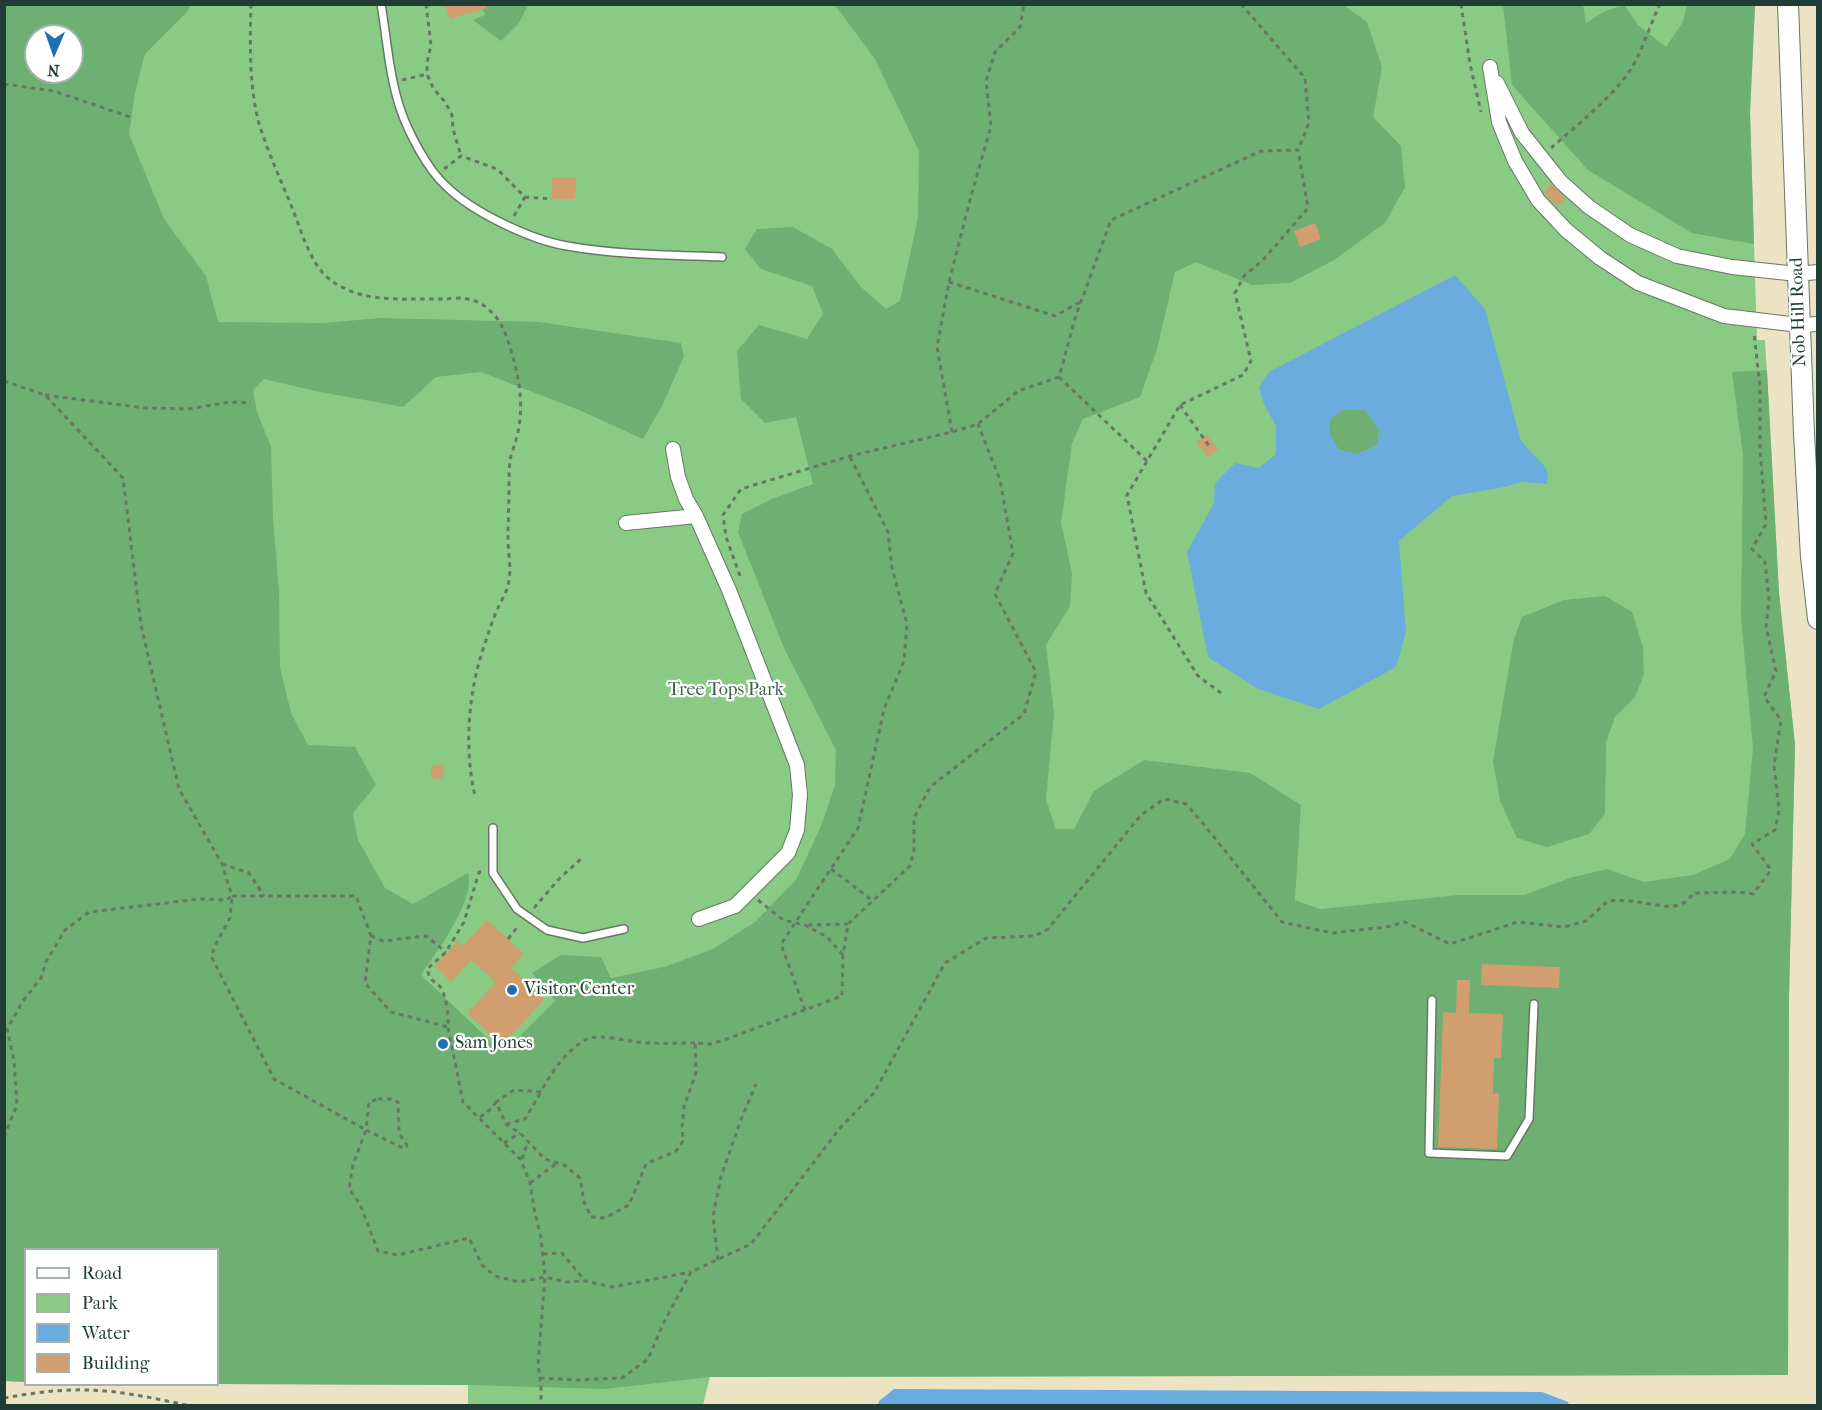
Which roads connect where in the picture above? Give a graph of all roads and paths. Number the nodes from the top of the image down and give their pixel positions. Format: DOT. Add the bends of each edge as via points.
graph roads {
  1 [pos="251,4"];
  2 [pos="381,4"];
  3 [pos="426,4"];
  4 [pos="1024,4"];
  5 [pos="1241,4"];
  6 [pos="1660,4"];
  7 [pos="1788,4"];
  8 [pos="427,74"];
  9 [pos="393,82"];
  10 [pos="4,84"];
  11 [pos="130,117"];
  12 [pos="1298,150"];
  13 [pos="1547,152"];
  14 [pos="461,156"];
  15 [pos="436,174"];
  16 [pos="525,197"];
  17 [pos="552,199"];
  18 [pos="508,225"];
  19 [pos="722,257"];
  20 [pos="1818,272"];
  21 [pos="1797,274"];
  22 [pos="949,282"];
  23 [pos="1083,300"];
  24 [pos="1752,319"];
  25 [pos="1808,325"];
  26 [pos="1059,377"];
  27 [pos="4,381"];
  28 [pos="45,395"];
  29 [pos="251,403"];
  30 [pos="1180,405"];
  31 [pos="978,424"];
  32 [pos="952,432"];
  33 [pos="1209,446"];
  34 [pos="673,449"];
  35 [pos="850,456"];
  36 [pos="1147,461"];
  37 [pos="696,516"];
  38 [pos="626,523"];
  39 [pos="726,537"];
  40 [pos="1818,619"];
  41 [pos="1221,693"];
  42 [pos="475,796"];
  43 [pos="493,828"];
  44 [pos="582,858"];
  45 [pos="222,864"];
  46 [pos="831,869"];
  47 [pos="481,872"];
  48 [pos="749,892"];
  49 [pos="232,896"];
  50 [pos="264,896"];
  51 [pos="873,901"];
  52 [pos="527,916"];
  53 [pos="699,919"];
  54 [pos="796,923"];
  55 [pos="848,924"];
  56 [pos="805,925"];
  57 [pos="624,929"];
  58 [pos="370,936"];
  59 [pos="508,939"];
  60 [pos="446,952"];
  61 [pos="843,955"];
  62 [pos="1432,1000"];
  63 [pos="1534,1004"];
  64 [pos="805,1010"];
  65 [pos="448,1027"];
  66 [pos="695,1043"];
  67 [pos="756,1084"];
  68 [pos="541,1092"];
  69 [pos="496,1102"];
  70 [pos="479,1118"];
  71 [pos="506,1124"];
  72 [pos="366,1130"];
  73 [pos="520,1133"];
  74 [pos="4,1137"];
  75 [pos="528,1141"];
  76 [pos="504,1143"];
  77 [pos="521,1160"];
  78 [pos="557,1163"];
  79 [pos="530,1183"];
  80 [pos="543,1254"];
  81 [pos="718,1260"];
  82 [pos="692,1272"];
  83 [pos="545,1277"];
  84 [pos="585,1281"];
  85 [pos="540,1378"];
  86 [pos="4,1398"];
  87 [pos="191,1406"];
  88 [pos="541,1406"];
  1 -- 42 [label="path" via="249,42 258,118 278,177 320,269 351,292 377,299 468,299 483,304 504,329 515,365 520,408 510,462 508,585 474,680 469,767"];
  2 -- 9 [label="lane"];
  3 -- 8 [label="path" via="431,45"];
  4 -- 22 [label="path" via="1020,27 995,52 986,81 991,126"];
  5 -- 12 [label="path" via="1305,78 1309,123"];
  6 -- 13 [label="path" via="1630,69"];
  7 -- 21 [label="main road, Nob Hill Road"];
  8 -- 9 [label="path"];
  8 -- 14 [label="path" via="453,115"];
  9 -- 15 [label="lane" via="408,129"];
  10 -- 11 [label="path" via="54,91"];
  12 -- 23 [label="path" via="1261,151 1111,220"];
  12 -- 30 [label="path" via="1308,208 1244,276 1235,293 1251,361 1243,375"];
  14 -- 15 [label="path"];
  14 -- 16 [label="path" via="497,169"];
  15 -- 18 [label="lane" via="445,186 471,205"];
  16 -- 17 [label="path"];
  16 -- 18 [label="path"];
  18 -- 19 [label="lane" via="525,235 566,246"];
  20 -- 21 [label="street"];
  21 -- 24 [label="street" via="1677,256 1630,235 1561,182 1522,133 1490,67 1499,122 1515,160 1538,200 1566,230 1638,283 1724,316"];
  21 -- 25 [label="main road, Nob Hill Road"];
  22 -- 23 [label="path" via="1055,316"];
  22 -- 32 [label="path" via="937,347"];
  23 -- 26 [label="path"];
  24 -- 25 [label="street"];
  24 -- 81 [label="path" via="1760,387 1766,524 1752,549 1765,562 1766,627 1776,670 1764,697 1781,720 1774,765 1779,811 1775,830 1752,844 1771,870 1753,894 1693,893 1689,901 1672,908 1609,900 1586,921 1564,927 1518,922 1450,944 1405,921 1332,933 1282,922 1186,804 1164,798 1141,815 1048,929 1035,936 986,938 945,963 874,1094 841,1127 751,1244"];
  25 -- 40 [label="main road, Nob Hill Road" via="1811,557"];
  26 -- 31 [label="path" via="1018,391"];
  26 -- 36 [label="path"];
  27 -- 28 [label="path"];
  28 -- 29 [label="path" via="156,408"];
  28 -- 45 [label="path" via="123,478 141,625 179,789"];
  30 -- 33 [label="path"];
  30 -- 36 [label="path"];
  31 -- 32 [label="path"];
  31 -- 51 [label="path" via="1000,480 1013,553 994,594 1036,672 1024,714 930,787 914,818 910,866"];
  32 -- 35 [label="path"];
  34 -- 37 [label="street" via="678,477"];
  35 -- 39 [label="path" via="741,489 723,515"];
  35 -- 46 [label="path" via="888,532 892,568 907,624 904,661 884,709 858,828"];
  36 -- 41 [label="path" via="1127,495 1146,593 1198,676"];
  37 -- 38 [label="street"];
  37 -- 48 [label="street" via="737,610 796,765 800,795 797,830 788,853"];
  43 -- 52 [label="lane" via="493,873 517,909"];
  44 -- 52 [label="path"];
  45 -- 49 [label="path"];
  45 -- 50 [label="path" via="249,873"];
  46 -- 51 [label="path"];
  46 -- 54 [label="path"];
  47 -- 60 [label="path" via="464,922"];
  48 -- 53 [label="street" via="735,906"];
  48 -- 54 [label="path" via="783,920"];
  49 -- 50 [label="path"];
  49 -- 72 [label="path" via="230,918 211,956 274,1079"];
  49 -- 74 [label="path" via="226,900 200,899 89,912 65,930 41,978 7,1029 17,1106"];
  50 -- 58 [label="path" via="356,896"];
  51 -- 55 [label="path"];
  52 -- 57 [label="lane" via="547,930 583,938"];
  52 -- 59 [label="path"];
  54 -- 56 [label="path"];
  54 -- 64 [label="path" via="781,944"];
  55 -- 56 [label="path"];
  55 -- 61 [label="path"];
  56 -- 61 [label="path" via="827,937"];
  58 -- 60 [label="path" via="383,941 426,936"];
  58 -- 65 [label="path" via="365,983 391,1012"];
  60 -- 65 [label="path" via="427,969 430,979 442,989"];
  61 -- 64 [label="path" via="842,996"];
  62 -- 63 [label="lane" via="1429,1153 1507,1156 1529,1119"];
  64 -- 66 [label="path" via="724,1040"];
  65 -- 70 [label="path" via="463,1102"];
  66 -- 68 [label="path" via="588,1038 566,1055"];
  66 -- 78 [label="path" via="696,1072 684,1107 683,1141 676,1151 646,1164 629,1205 604,1218 591,1217 580,1178"];
  67 -- 81 [label="path" via="721,1177 713,1216"];
  68 -- 69 [label="path" via="514,1090"];
  68 -- 71 [label="path" via="525,1119"];
  69 -- 70 [label="path"];
  69 -- 71 [label="path"];
  70 -- 76 [label="path"];
  71 -- 73 [label="path"];
  72 -- 72 [label="path" via="403,1148 407,1146 400,1137 398,1102 392,1099 369,1102"];
  72 -- 83 [label="path" via="353,1164 349,1190 360,1204 378,1251 398,1255 468,1238 482,1265 495,1276 519,1282"];
  73 -- 75 [label="path"];
  73 -- 76 [label="path"];
  75 -- 77 [label="path"];
  75 -- 78 [label="path" via="545,1159"];
  76 -- 77 [label="path"];
  77 -- 79 [label="path"];
  78 -- 79 [label="path"];
  79 -- 80 [label="path"];
  80 -- 83 [label="path"];
  80 -- 84 [label="path" via="562,1253"];
  81 -- 82 [label="path"];
  82 -- 84 [label="path" via="613,1287"];
  82 -- 85 [label="path" via="648,1359 622,1378"];
  83 -- 84 [label="path"];
  83 -- 85 [label="path"];
  85 -- 88 [label="path"];
  86 -- 87 [label="path" via="88,1390"];
}
